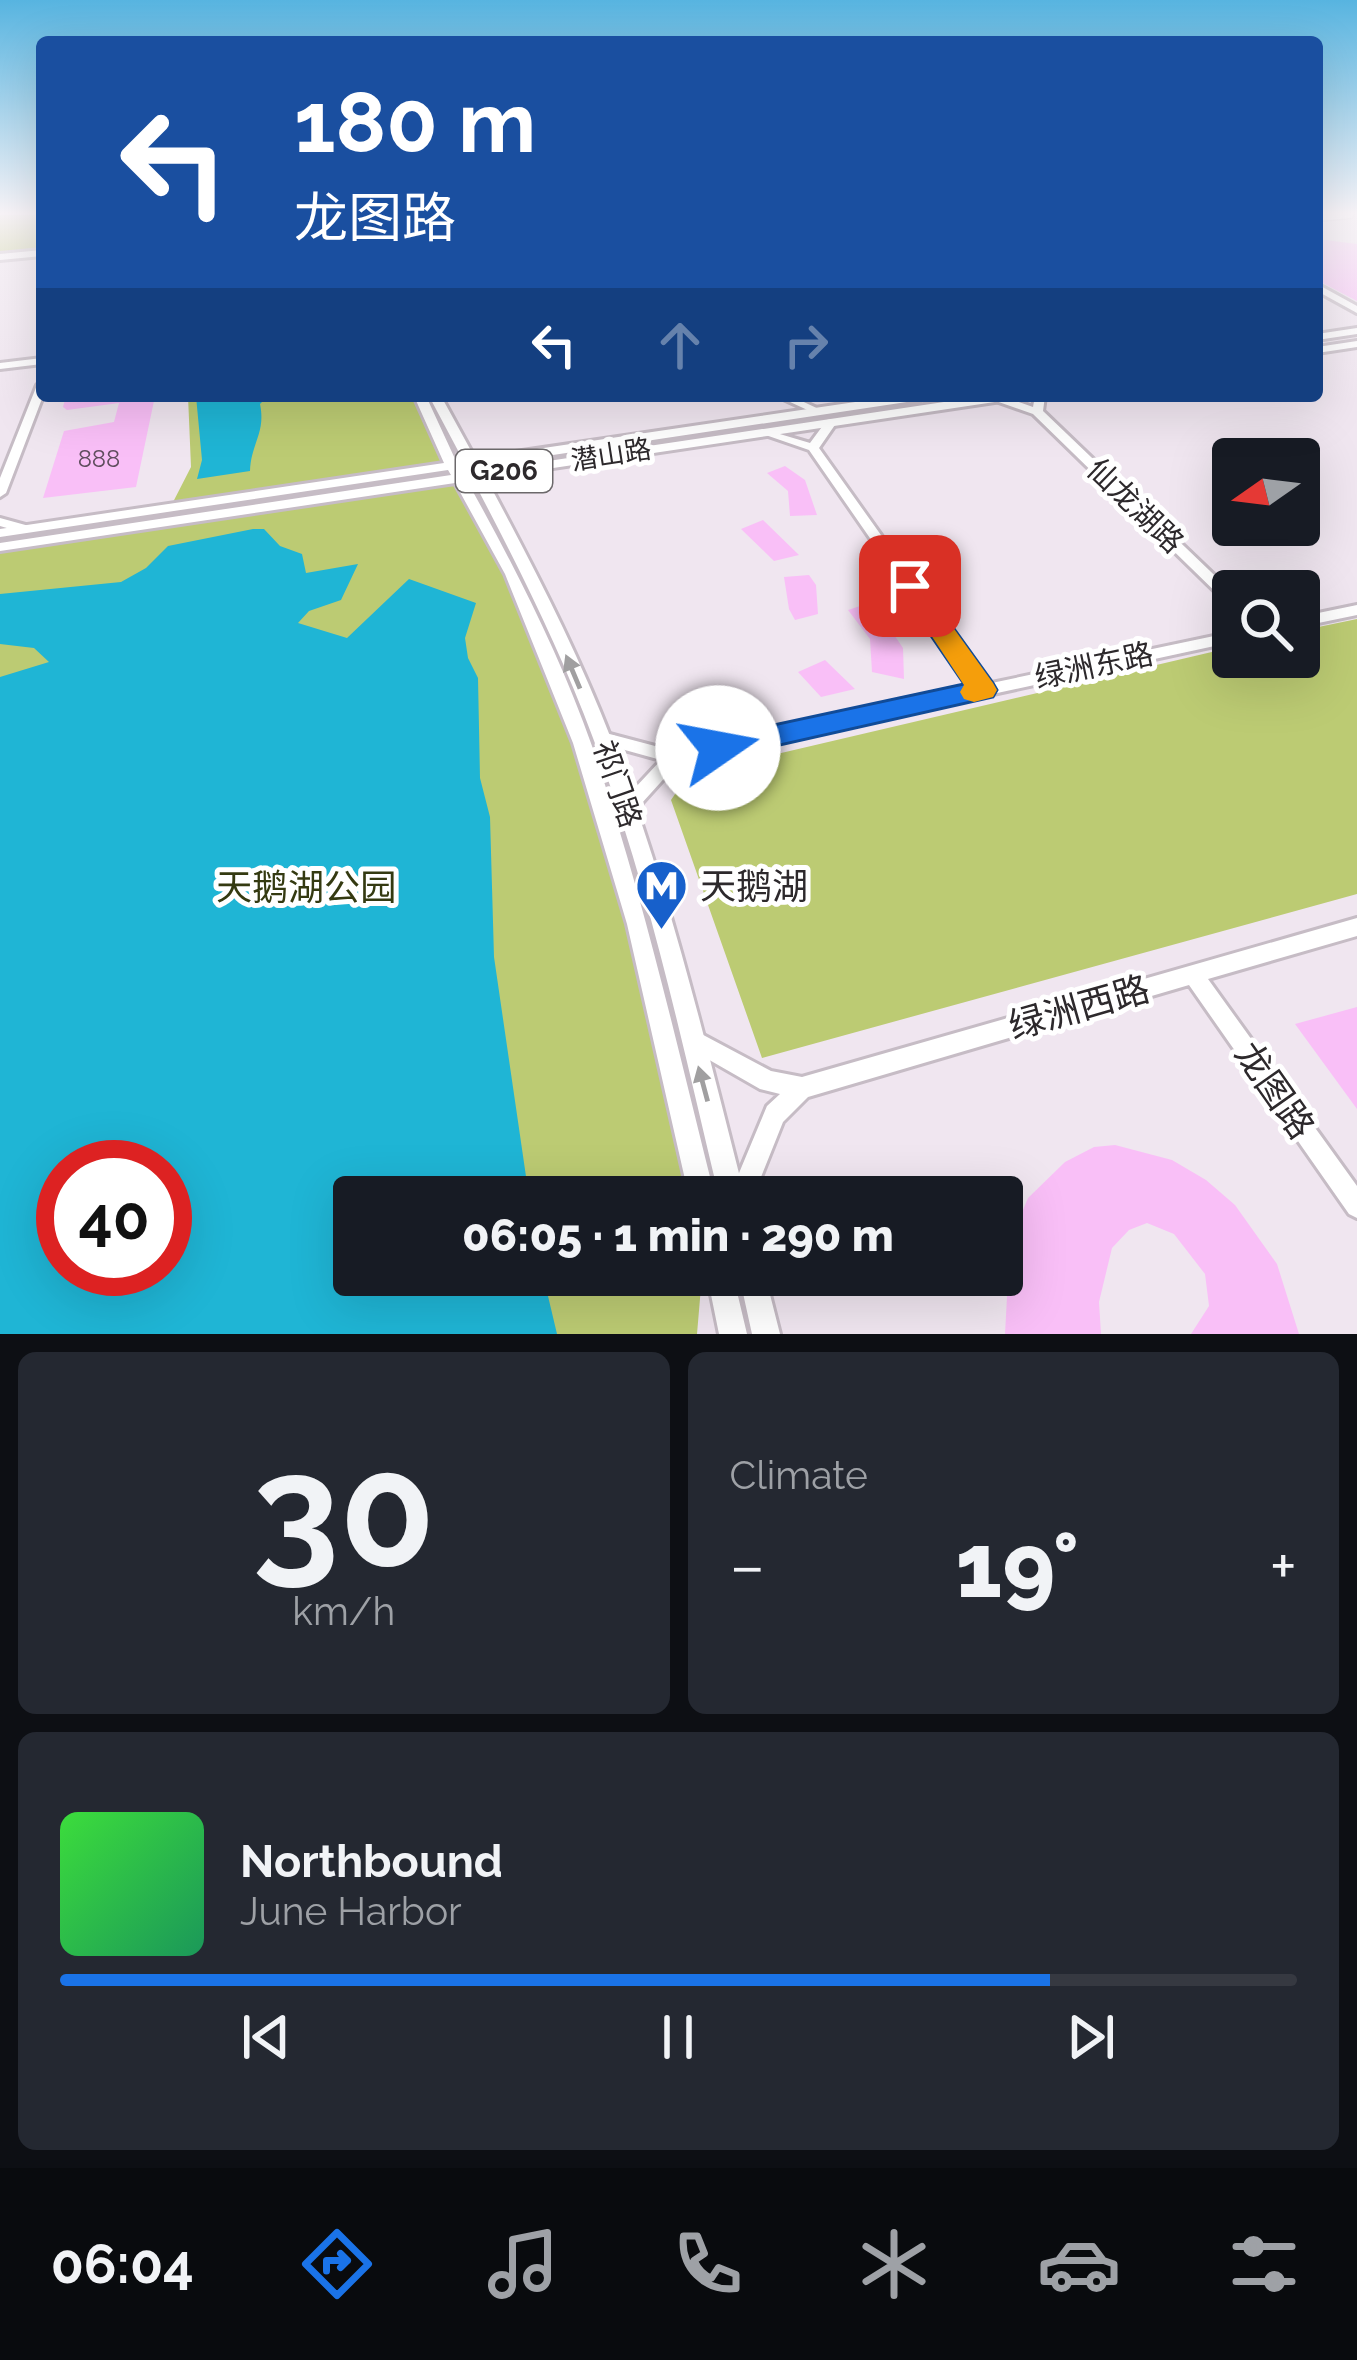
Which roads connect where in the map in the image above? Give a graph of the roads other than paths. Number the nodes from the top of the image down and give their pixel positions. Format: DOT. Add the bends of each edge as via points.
graph roads {
  1 [pos="1323,290"];
  2 [pos="1357,310"];
  3 [pos="1323,337"];
  4 [pos="1355,338"];
  5 [pos="1323,348"];
  6 [pos="36,360"];
  7 [pos="0,364"];
  8 [pos="36,401"];
  9 [pos="424,402"];
  10 [pos="437,402"];
  11 [pos="778,402"];
  12 [pos="796,402"];
  13 [pos="879,402"];
  14 [pos="968,402"];
  15 [pos="1014,402"];
  16 [pos="1039,402"];
  17 [pos="818,411"];
  18 [pos="1037,412"];
  19 [pos="830,422"];
  20 [pos="763,426"];
  21 [pos="812,448"];
  22 [pos="465,471"];
  23 [pos="0,493"];
  24 [pos="0,522"];
  25 [pos="24,529"];
  26 [pos="0,533"];
  27 [pos="0,547"];
  28 [pos="1212,581"];
  29 [pos="1357,610"];
  30 [pos="1320,618"];
  31 [pos="1212,641"];
  32 [pos="983,690"];
  33 [pos="602,738"];
  34 [pos="674,758"];
  35 [pos="626,809"];
  36 [pos="1357,927"];
  37 [pos="1193,974"];
  38 [pos="692,1039"];
  39 [pos="802,1088"];
  40 [pos="697,1176"];
  41 [pos="730,1176"];
  42 [pos="746,1176"];
  43 [pos="1357,1206"];
  44 [pos="725,1296"];
  45 [pos="757,1296"];
  46 [pos="733,1334"];
  47 [pos="766,1334"];
  1 -- 2 [label="street"];
  3 -- 4 [label="main road"];
  4 -- 5 [label="main road"];
  6 -- 7 [label="street"];
  8 -- 23 [label="street"];
  9 -- 22 [label="main road, 祁门路"];
  10 -- 22 [label="main road, 祁门路"];
  11 -- 20 [label="street"];
  12 -- 17 [label="street"];
  13 -- 17 [label="main road, 潜山路 / G206"];
  14 -- 19 [label="main road, 潜山路 / G206"];
  15 -- 18 [label="street"];
  16 -- 18 [label="street"];
  17 -- 20 [label="main road, 潜山路 / G206"];
  18 -- 28 [label="street, 仙龙湖路"];
  19 -- 20 [label="main road, 潜山路 / G206"];
  19 -- 21 [label="street"];
  20 -- 21 [label="street"];
  20 -- 22 [label="main road, 潜山路 / G206"];
  21 -- 32 [label="street"];
  22 -- 25 [label="main road, 潜山路 / G206"];
  22 -- 27 [label="main road, 潜山路 / G206"];
  33 -- 22 [label="main road, 祁门路, one-way" via="529,570"];
  22 -- 40 [label="main road, 祁门路" via="582,743 637,924"];
  24 -- 25 [label="street"];
  25 -- 26 [label="main road, 潜山路 / G206"];
  29 -- 30 [label="street"];
  31 -- 32 [label="street, 绿洲东路"];
  32 -- 34 [label="street, 绿洲东路"];
  33 -- 34 [label="street"];
  33 -- 35 [label="main road, 祁门路"];
  34 -- 35 [label="street"];
  35 -- 38 [label="main road, 祁门路"];
  36 -- 37 [label="street, 绿洲西路"];
  37 -- 39 [label="street, 绿洲西路"];
  37 -- 43 [label="street, 龙图路"];
  38 -- 39 [label="street" via="768,1081"];
  41 -- 38 [label="main road, 祁门路, one-way"];
  39 -- 42 [label="street" via="775,1114"];
  44 -- 46 [label="main road"];
  45 -- 47 [label="main road"];
}
